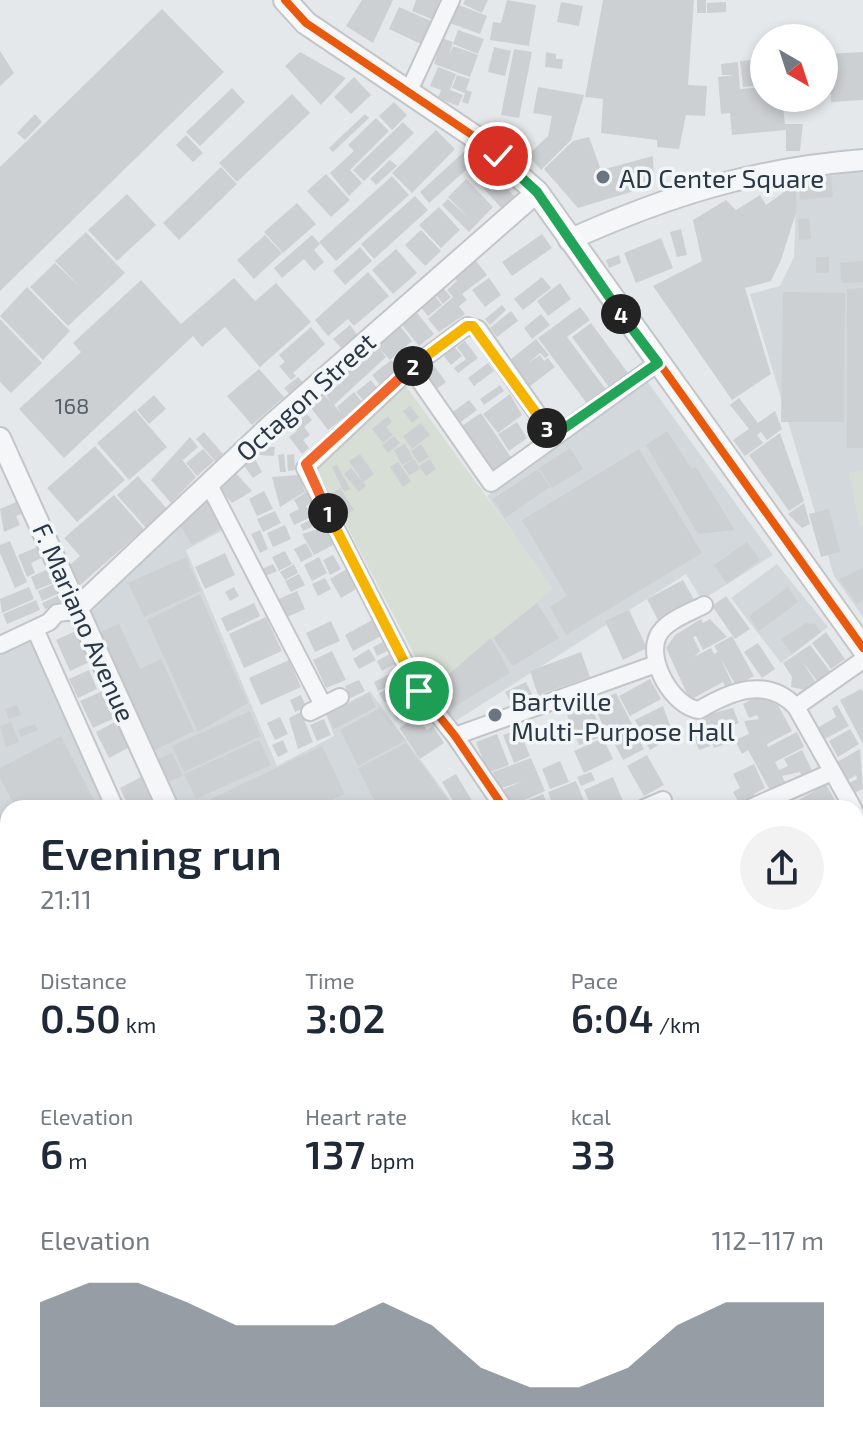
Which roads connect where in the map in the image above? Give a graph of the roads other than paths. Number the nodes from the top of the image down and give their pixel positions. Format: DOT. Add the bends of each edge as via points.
graph roads {
  1 [pos="285,0"];
  2 [pos="451,0"];
  3 [pos="408,93"];
  4 [pos="863,160"];
  5 [pos="537,192"];
  6 [pos="569,240"];
  7 [pos="658,363"];
  8 [pos="411,368"];
  9 [pos="553,436"];
  10 [pos="0,438"];
  11 [pos="208,483"];
  12 [pos="704,605"];
  13 [pos="76,609"];
  14 [pos="42,626"];
  15 [pos="0,645"];
  16 [pos="863,648"];
  17 [pos="863,660"];
  18 [pos="656,664"];
  19 [pos="340,697"];
  20 [pos="796,707"];
  21 [pos="455,736"];
  22 [pos="832,772"];
  23 [pos="112,800"];
  24 [pos="164,800"];
  25 [pos="499,800"];
  26 [pos="771,800"];
  27 [pos="848,800"];
  1 -- 3 [label="main road" via="306,23"];
  2 -- 3 [label="street"];
  3 -- 5 [label="main road" via="492,150"];
  4 -- 6 [label="street" via="800,165 727,180"];
  5 -- 6 [label="main road"];
  5 -- 11 [label="street, Octagon Street"];
  6 -- 7 [label="main road"];
  7 -- 9 [label="street"];
  7 -- 16 [label="main road"];
  8 -- 9 [label="street" via="473,326"];
  8 -- 9 [label="street" via="491,483"];
  8 -- 21 [label="street" via="305,468 419,691"];
  10 -- 13 [label="street, F. Mariano Avenue"];
  11 -- 13 [label="street, Octagon Street"];
  11 -- 19 [label="street" via="317,709"];
  12 -- 18 [label="street" via="659,634"];
  13 -- 14 [label="street" via="61,624"];
  13 -- 24 [label="street, F. Mariano Avenue"];
  14 -- 15 [label="street"];
  14 -- 23 [label="street"];
  17 -- 20 [label="street"];
  18 -- 20 [label="street" via="674,693 692,709 751,688 785,695"];
  18 -- 21 [label="street"];
  20 -- 22 [label="street"];
  21 -- 25 [label="street"];
  22 -- 26 [label="street"];
  22 -- 27 [label="street"];
}
